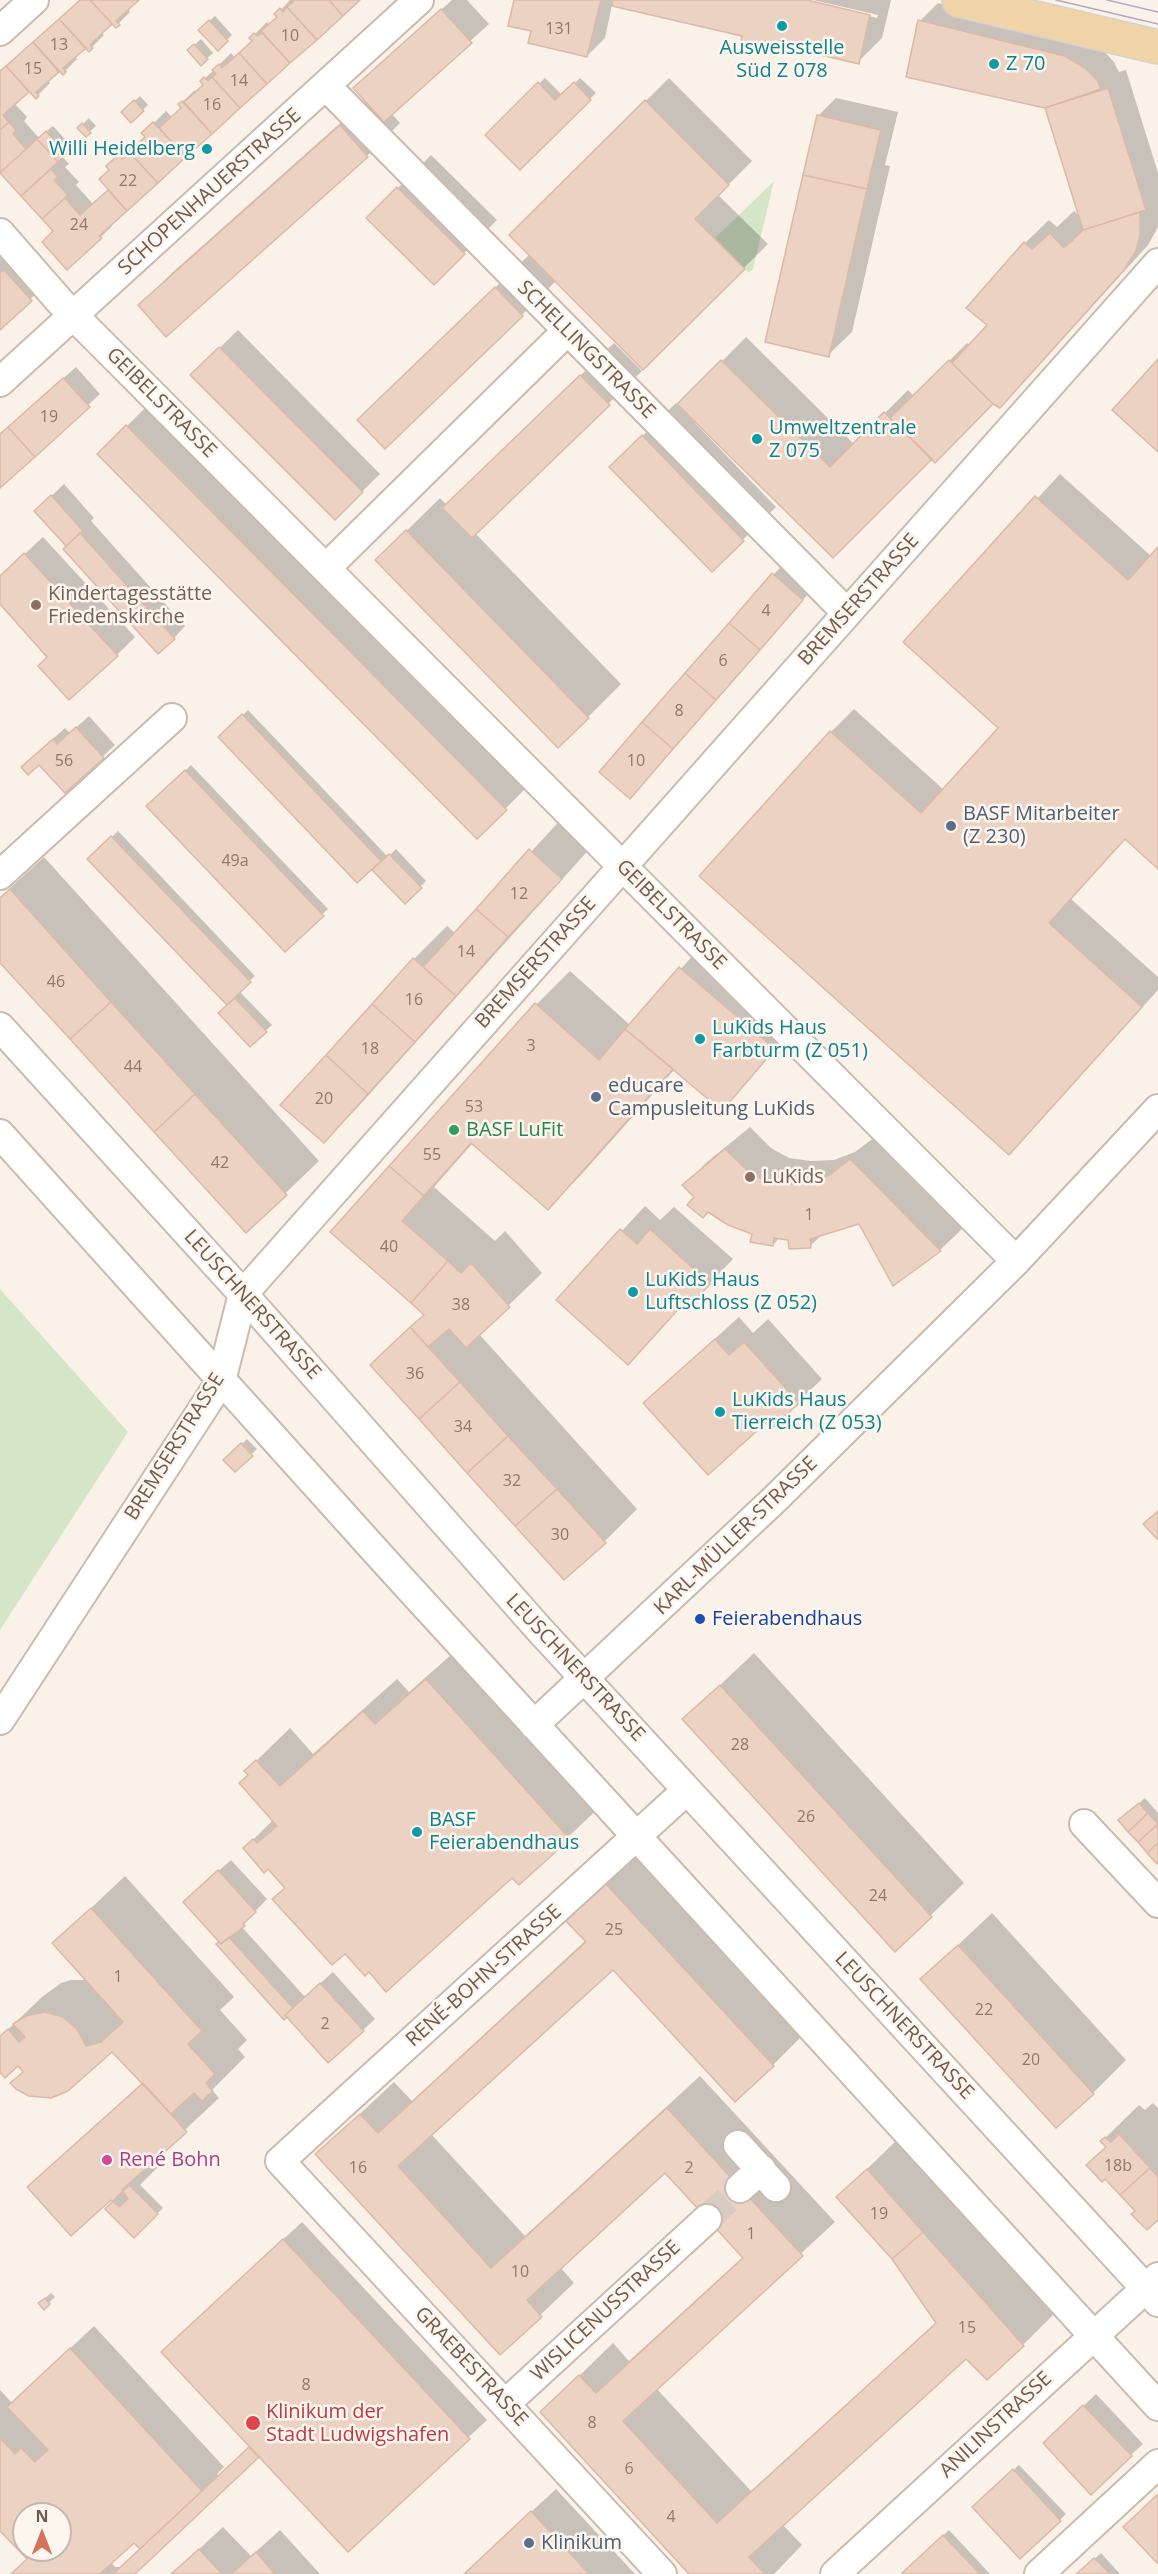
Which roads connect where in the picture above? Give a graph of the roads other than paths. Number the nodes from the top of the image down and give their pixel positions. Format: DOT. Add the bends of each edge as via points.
graph roads {
  1 [pos="34,0"];
  2 [pos="419,0"];
  3 [pos="959,0"];
  4 [pos="0,31"];
  5 [pos="1158,47"];
  6 [pos="326,86"];
  7 [pos="0,233"];
  8 [pos="1158,263"];
  9 [pos="74,316"];
  10 [pos="567,331"];
  11 [pos="0,382"];
  12 [pos="326,568"];
  13 [pos="847,613"];
  14 [pos="172,718"];
  15 [pos="622,865"];
  16 [pos="0,875"];
  17 [pos="0,1027"];
  18 [pos="1158,1109"];
  19 [pos="0,1134"];
  20 [pos="1016,1261"];
  21 [pos="243,1294"];
  22 [pos="221,1382"];
  23 [pos="585,1678"];
  24 [pos="0,1720"];
  25 [pos="534,1725"];
  26 [pos="687,1790"];
  27 [pos="1084,1824"];
  28 [pos="636,1837"];
  29 [pos="1158,1903"];
  30 [pos="738,2145"];
  31 [pos="280,2161"];
  32 [pos="759,2181"];
  33 [pos="707,2219"];
  34 [pos="1154,2289"];
  35 [pos="1094,2336"];
  36 [pos="505,2404"];
  37 [pos="1158,2406"];
  38 [pos="1158,2464"];
  39 [pos="662,2574"];
  40 [pos="835,2574"];
  41 [pos="1039,2574"];
  1 -- 4 [label="street"];
  2 -- 6 [label="street, SCHOPENHAUERSTRASSE"];
  3 -- 5 [label="main road"];
  6 -- 9 [label="street, SCHOPENHAUERSTRASSE"];
  6 -- 10 [label="street, SCHELLINGSTRASSE"];
  7 -- 9 [label="street, GEIBELSTRASSE"];
  8 -- 13 [label="street, BREMSERSTRASSE"];
  9 -- 11 [label="street, SCHOPENHAUERSTRASSE"];
  9 -- 12 [label="street, GEIBELSTRASSE"];
  10 -- 12 [label="street"];
  10 -- 13 [label="street, SCHELLINGSTRASSE"];
  12 -- 15 [label="street, GEIBELSTRASSE"];
  13 -- 15 [label="street, BREMSERSTRASSE"];
  14 -- 16 [label="street"];
  15 -- 20 [label="street, GEIBELSTRASSE"];
  15 -- 21 [label="street, BREMSERSTRASSE"];
  17 -- 21 [label="street, LEUSCHNERSTRASSE"];
  18 -- 20 [label="street, KARL-MÜLLER-STRASSE"];
  19 -- 22 [label="street"];
  20 -- 23 [label="street, KARL-MÜLLER-STRASSE" via="775,1499"];
  21 -- 22 [label="street, BREMSERSTRASSE"];
  21 -- 23 [label="street, LEUSCHNERSTRASSE"];
  22 -- 24 [label="street, BREMSERSTRASSE"];
  22 -- 25 [label="street"];
  23 -- 25 [label="street, KARL-MÜLLER-STRASSE"];
  23 -- 26 [label="street, LEUSCHNERSTRASSE"];
  25 -- 28 [label="street"];
  26 -- 28 [label="street, RENÉ-BOHN-STRASSE"];
  26 -- 34 [label="street, LEUSCHNERSTRASSE"];
  27 -- 29 [label="street"];
  28 -- 31 [label="street, RENÉ-BOHN-STRASSE"];
  28 -- 35 [label="street"];
  30 -- 32 [label="street"];
  31 -- 36 [label="street, GRAEBESTRASSE"];
  33 -- 36 [label="street, WISLICENUSSTRASSE"];
  34 -- 35 [label="street, ANILINSTRASSE"];
  35 -- 37 [label="street"];
  35 -- 40 [label="street, ANILINSTRASSE"];
  36 -- 39 [label="street, GRAEBESTRASSE"];
  38 -- 41 [label="street"];
}
